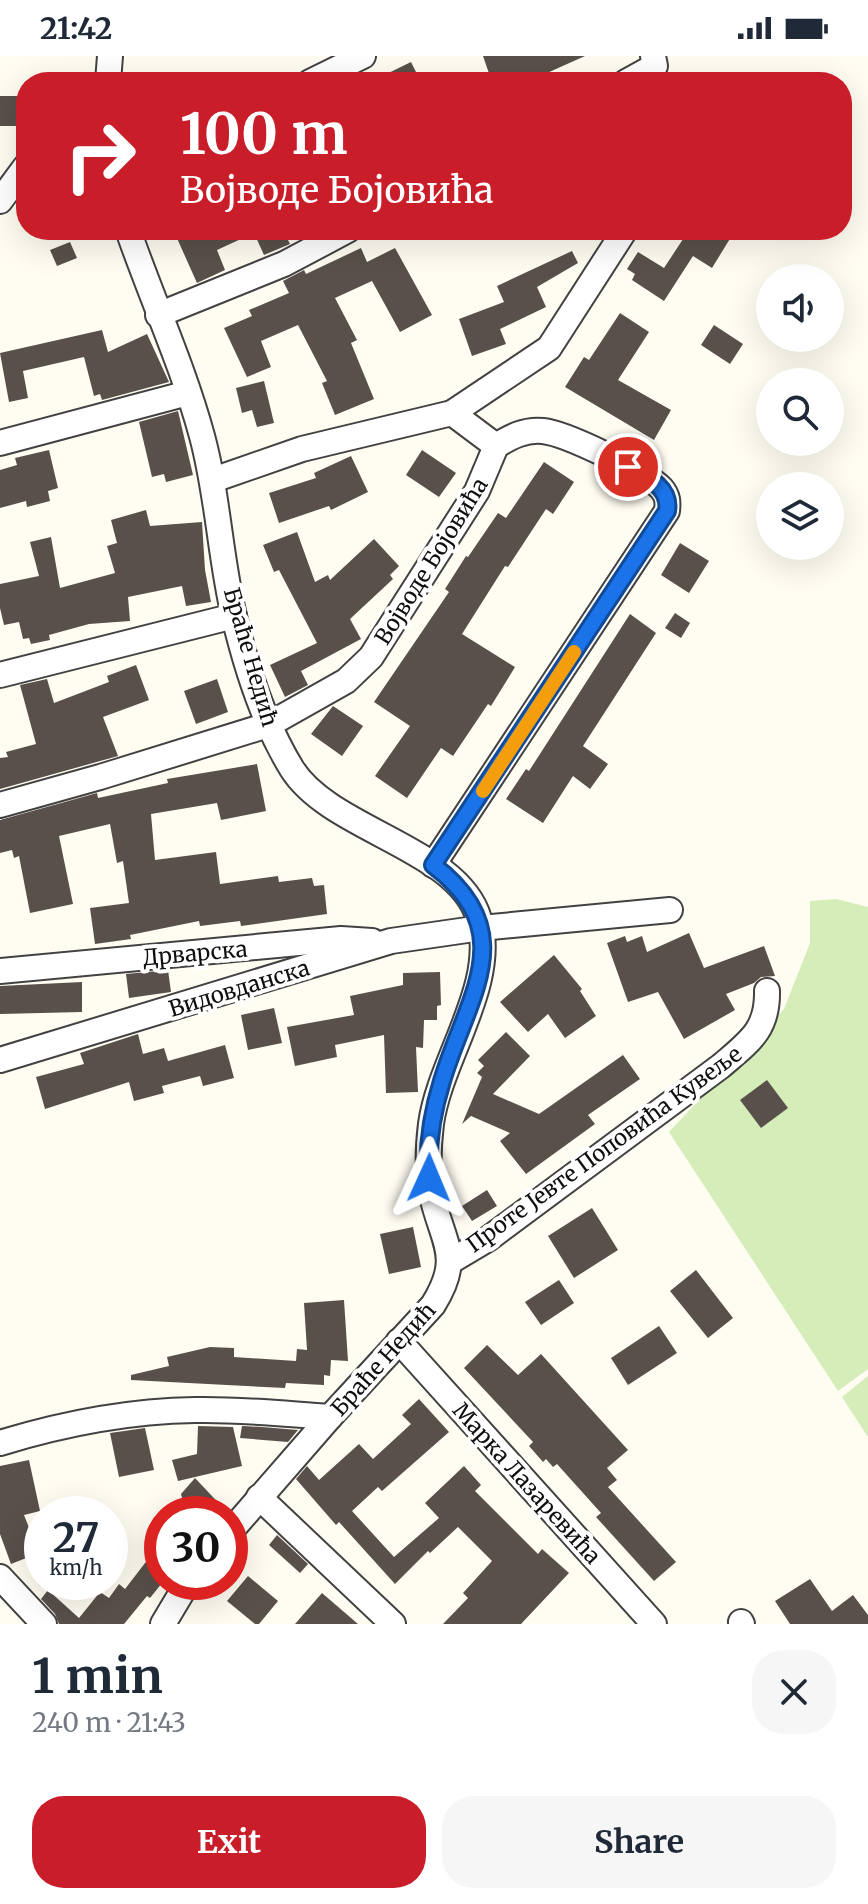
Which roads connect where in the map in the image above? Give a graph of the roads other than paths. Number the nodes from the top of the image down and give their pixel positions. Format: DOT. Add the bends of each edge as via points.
graph roads {
  1 [pos="363,56"];
  2 [pos="653,56"];
  3 [pos="330,72"];
  4 [pos="644,72"];
  5 [pos="16,179"];
  6 [pos="0,201"];
  7 [pos="132,240"];
  8 [pos="329,240"];
  9 [pos="619,240"];
  10 [pos="158,315"];
  11 [pos="188,393"];
  12 [pos="452,413"];
  13 [pos="0,443"];
  14 [pos="496,446"];
  15 [pos="213,480"];
  16 [pos="234,616"];
  17 [pos="0,675"];
  18 [pos="268,725"];
  19 [pos="0,805"];
  20 [pos="433,865"];
  21 [pos="670,910"];
  22 [pos="481,928"];
  23 [pos="391,941"];
  24 [pos="0,971"];
  25 [pos="767,991"];
  26 [pos="0,1060"];
  27 [pos="451,1261"];
  28 [pos="399,1341"];
  29 [pos="330,1417"];
  30 [pos="0,1443"];
  31 [pos="259,1497"];
  32 [pos="248,1510"];
  33 [pos="0,1577"];
  34 [pos="177,1600"];
  35 [pos="44,1624"];
  36 [pos="163,1624"];
  37 [pos="393,1624"];
  38 [pos="654,1624"];
  1 -- 3 [label="street"];
  2 -- 4 [label="street" via="655,66"];
  5 -- 6 [label="street"];
  7 -- 10 [label="street, Браће Недић"];
  8 -- 10 [label="street"];
  9 -- 12 [label="street" via="549,348"];
  10 -- 11 [label="street, Браће Недић"];
  11 -- 13 [label="street"];
  11 -- 15 [label="street, Браће Недић"];
  12 -- 14 [label="street"];
  12 -- 15 [label="street" via="302,449"];
  14 -- 18 [label="street, Војводе Бојовића" via="477,491 365,664 320,698"];
  14 -- 20 [label="street" via="525,432 544,430 650,479 669,501"];
  15 -- 16 [label="street, Браће Недић"];
  16 -- 17 [label="street"];
  16 -- 18 [label="street, Браће Недић"];
  18 -- 19 [label="street, Војводе Бојовића"];
  18 -- 20 [label="street, Браће Недић" via="310,790"];
  20 -- 22 [label="street, Браће Недић" via="467,896"];
  21 -- 22 [label="street"];
  22 -- 23 [label="street, Видовданска"];
  22 -- 27 [label="street, Браће Недић" via="482,966 431,1121 432,1197"];
  23 -- 24 [label="street, Дрварска" via="341,939"];
  23 -- 26 [label="street, Видовданска"];
  25 -- 27 [label="street, Проте Јевте Поповића Кувеље" via="765,1019 755,1036 721,1066"];
  27 -- 28 [label="street, Браће Недић" via="433,1305"];
  28 -- 29 [label="street, Браће Недић"];
  28 -- 38 [label="street, Марка Лазаревића"];
  29 -- 30 [label="street" via="192,1410 107,1419"];
  29 -- 31 [label="street, Браће Недић"];
  31 -- 32 [label="street, Браће Недић"];
  31 -- 37 [label="street"];
  33 -- 35 [label="street"];
  34 -- 36 [label="street"];
}
